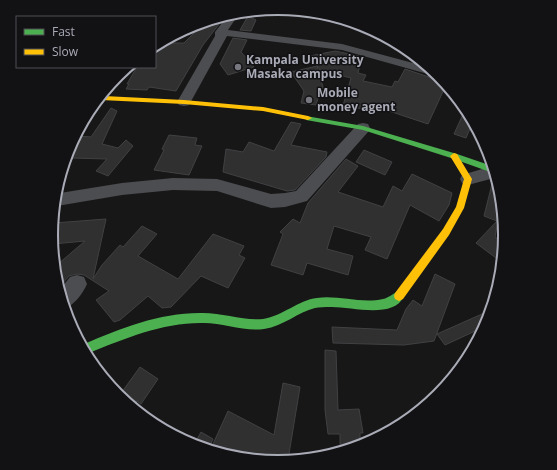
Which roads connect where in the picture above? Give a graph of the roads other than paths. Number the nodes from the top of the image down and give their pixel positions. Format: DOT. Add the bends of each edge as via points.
graph roads {
  1 [pos="229,20"];
  2 [pos="221,32"];
  3 [pos="424,70"];
  4 [pos="106,98"];
  5 [pos="184,102"];
  6 [pos="363,128"];
  7 [pos="454,156"];
  8 [pos="489,169"];
  9 [pos="489,172"];
  10 [pos="468,180"];
  11 [pos="61,199"];
  12 [pos="77,284"];
  13 [pos="67,296"];
  14 [pos="89,347"];
  1 -- 2 [label="street"];
  2 -- 3 [label="street" via="342,47"];
  2 -- 5 [label="street"];
  4 -- 5 [label="street"];
  5 -- 6 [label="street" via="263,109"];
  6 -- 7 [label="street"];
  6 -- 11 [label="street" via="301,196 285,200 272,200 217,184 172,184"];
  7 -- 8 [label="street"];
  7 -- 10 [label="street"];
  9 -- 10 [label="street"];
  10 -- 14 [label="street" via="460,208 446,232 393,302 381,306 315,302 286,318 263,324 215,318 170,320 143,326"];
  12 -- 13 [label="street"];
}
